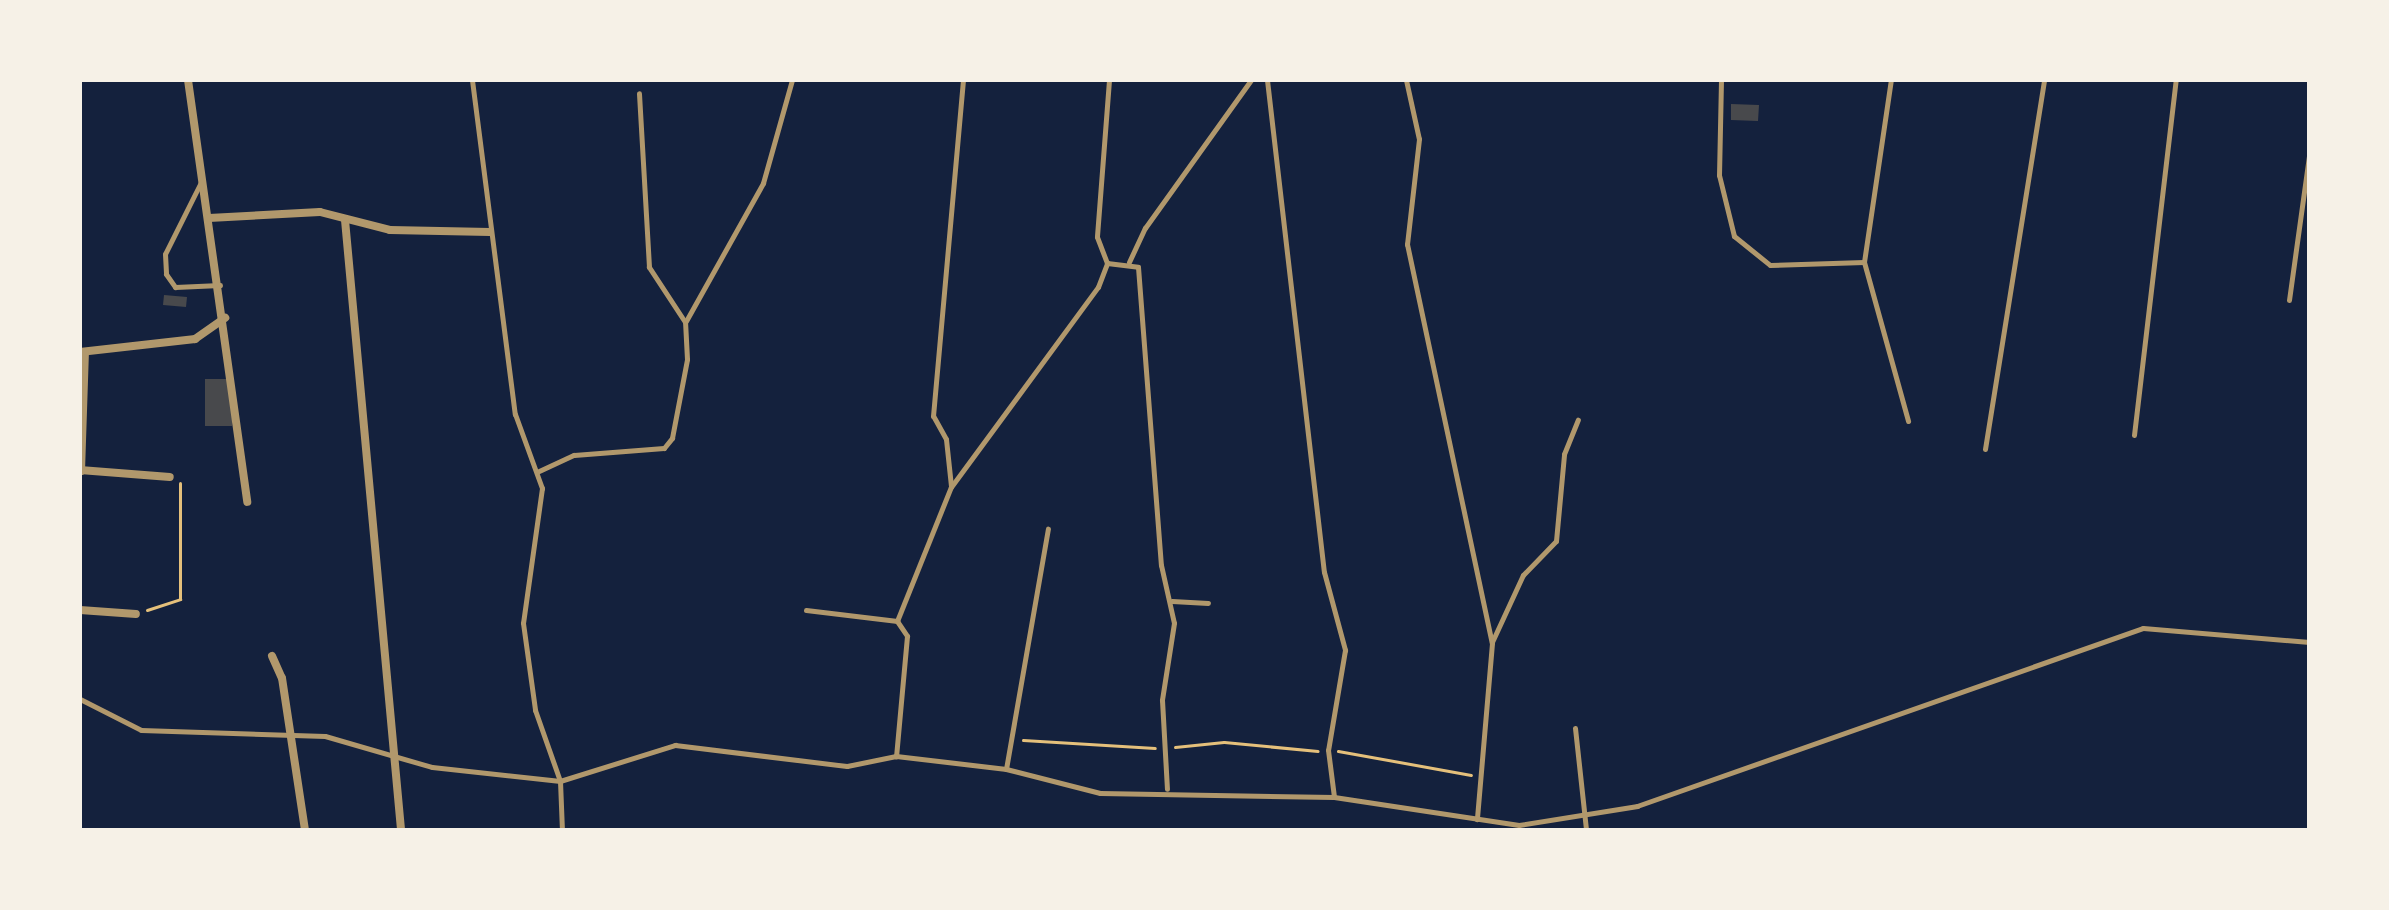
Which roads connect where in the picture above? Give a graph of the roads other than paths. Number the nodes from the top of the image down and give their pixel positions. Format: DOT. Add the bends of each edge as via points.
graph roads {
  1 [pos="188,80"];
  2 [pos="472,80"];
  3 [pos="792,80"];
  4 [pos="963,80"];
  5 [pos="1109,80"];
  6 [pos="1251,80"];
  7 [pos="1267,80"];
  8 [pos="1406,80"];
  9 [pos="1721,80"];
  10 [pos="1891,80"];
  11 [pos="2044,80"];
  12 [pos="2176,80"];
  13 [pos="639,93"];
  14 [pos="2309,155"];
  15 [pos="203,178"];
  16 [pos="209,218"];
  17 [pos="345,220"];
  18 [pos="490,232"];
  19 [pos="1129,262"];
  20 [pos="1864,262"];
  21 [pos="1107,263"];
  22 [pos="220,285"];
  23 [pos="2289,300"];
  24 [pos="225,318"];
  25 [pos="685,322"];
  26 [pos="83,352"];
  27 [pos="1578,420"];
  28 [pos="1908,421"];
  29 [pos="2134,435"];
  30 [pos="1985,449"];
  31 [pos="80,470"];
  32 [pos="539,471"];
  33 [pos="170,477"];
  34 [pos="951,487"];
  35 [pos="247,502"];
  36 [pos="1048,529"];
  37 [pos="1172,601"];
  38 [pos="1208,603"];
  39 [pos="806,610"];
  40 [pos="81,612"];
  41 [pos="136,614"];
  42 [pos="897,621"];
  43 [pos="2309,642"];
  44 [pos="1492,643"];
  45 [pos="272,656"];
  46 [pos="80,699"];
  47 [pos="1575,728"];
  48 [pos="290,736"];
  49 [pos="391,756"];
  50 [pos="896,756"];
  51 [pos="1006,769"];
  52 [pos="560,781"];
  53 [pos="1167,789"];
  54 [pos="1334,797"];
  55 [pos="1587,818"];
  56 [pos="1477,819"];
  57 [pos="305,830"];
  58 [pos="401,830"];
  59 [pos="562,830"];
  60 [pos="1586,830"];
  1 -- 15 [label="street"];
  2 -- 18 [label="lane"];
  3 -- 25 [label="lane" via="763,183"];
  4 -- 34 [label="lane" via="933,416 946,439"];
  5 -- 21 [label="lane" via="1097,237"];
  6 -- 19 [label="lane" via="1145,228"];
  7 -- 54 [label="lane" via="1324,572 1345,650 1328,750"];
  8 -- 44 [label="lane" via="1419,139 1407,244"];
  9 -- 20 [label="lane" via="1719,175 1734,236 1770,265"];
  10 -- 20 [label="lane"];
  11 -- 30 [label="lane"];
  12 -- 29 [label="lane"];
  13 -- 25 [label="lane" via="649,267"];
  14 -- 23 [label="lane"];
  15 -- 16 [label="street"];
  15 -- 22 [label="lane" via="165,254 166,274 175,287"];
  16 -- 17 [label="street" via="320,212"];
  16 -- 22 [label="street"];
  17 -- 18 [label="street" via="390,230"];
  17 -- 49 [label="street"];
  18 -- 32 [label="lane" via="515,414"];
  19 -- 21 [label="lane"];
  19 -- 37 [label="lane" via="1138,267 1161,565"];
  20 -- 28 [label="lane"];
  21 -- 34 [label="lane" via="1098,287"];
  22 -- 24 [label="street"];
  24 -- 26 [label="street" via="195,339"];
  24 -- 35 [label="street"];
  25 -- 32 [label="lane" via="687,359 672,438 664,448 574,455"];
  26 -- 31 [label="street"];
  27 -- 44 [label="lane" via="1564,454 1556,541 1523,575"];
  31 -- 33 [label="street"];
  32 -- 52 [label="lane" via="523,623 535,710"];
  34 -- 42 [label="lane"];
  36 -- 51 [label="lane"];
  37 -- 38 [label="lane"];
  37 -- 53 [label="lane"];
  39 -- 42 [label="lane"];
  40 -- 41 [label="street"];
  42 -- 50 [label="lane" via="908,653"];
  43 -- 55 [label="lane" via="2143,628"];
  44 -- 56 [label="lane" via="1494,679"];
  45 -- 48 [label="street"];
  46 -- 48 [label="lane" via="141,730"];
  47 -- 55 [label="lane"];
  48 -- 49 [label="lane" via="334,738"];
  48 -- 57 [label="street"];
  49 -- 52 [label="lane"];
  49 -- 58 [label="street"];
  50 -- 51 [label="lane"];
  50 -- 52 [label="lane" via="847,766 675,745"];
  51 -- 53 [label="lane" via="1100,793"];
  52 -- 59 [label="lane"];
  53 -- 54 [label="lane"];
  54 -- 56 [label="lane"];
  55 -- 56 [label="lane" via="1519,825"];
  55 -- 60 [label="lane"];
}
